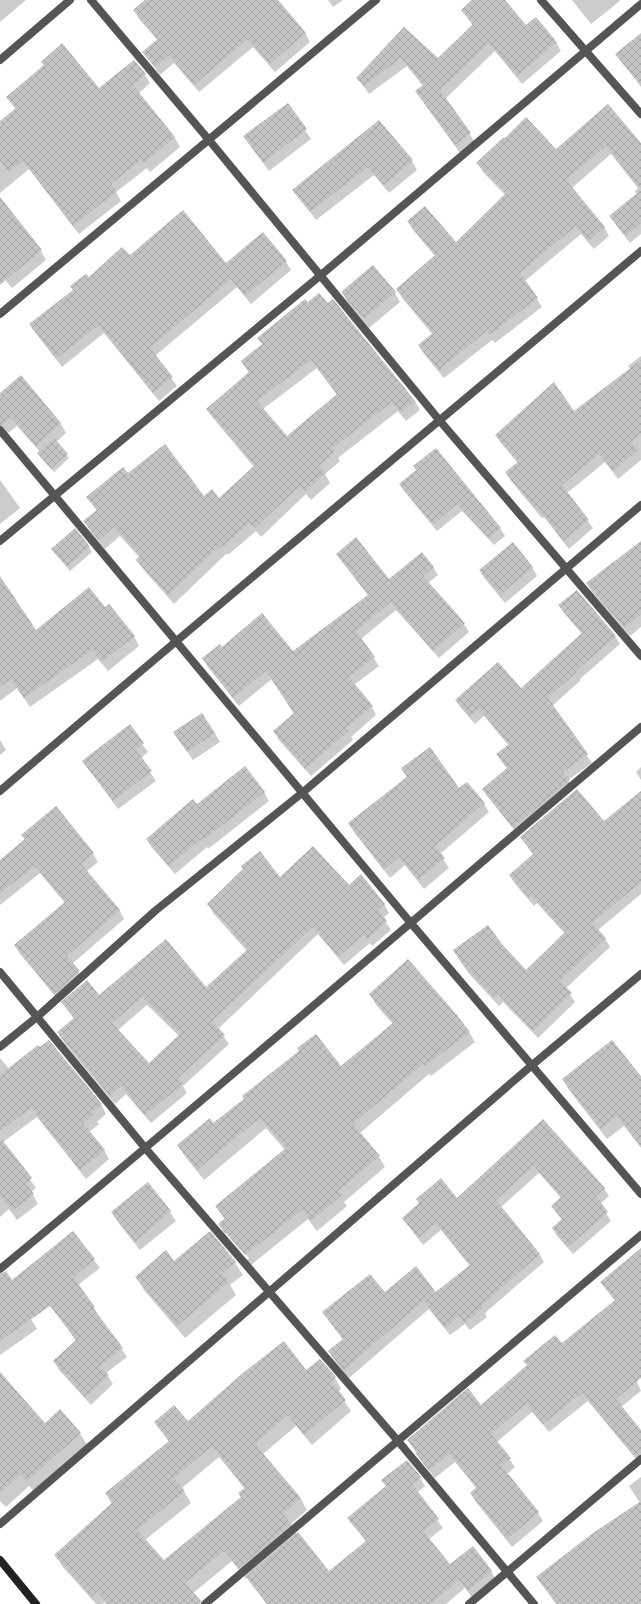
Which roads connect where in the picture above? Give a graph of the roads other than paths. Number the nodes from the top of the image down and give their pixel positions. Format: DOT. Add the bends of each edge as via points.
graph roads {
  1 [pos="70,0"];
  2 [pos="91,0"];
  3 [pos="376,0"];
  4 [pos="541,0"];
  5 [pos="641,4"];
  6 [pos="587,50"];
  7 [pos="0,60"];
  8 [pos="641,114"];
  9 [pos="209,140"];
  10 [pos="641,251"];
  11 [pos="321,275"];
  12 [pos="0,314"];
  13 [pos="440,421"];
  14 [pos="0,430"];
  15 [pos="56,495"];
  16 [pos="641,505"];
  17 [pos="0,541"];
  18 [pos="567,569"];
  19 [pos="175,641"];
  20 [pos="641,656"];
  21 [pos="641,727"];
  22 [pos="0,791"];
  23 [pos="302,793"];
  24 [pos="410,922"];
  25 [pos="0,972"];
  26 [pos="641,974"];
  27 [pos="37,1017"];
  28 [pos="0,1048"];
  29 [pos="531,1066"];
  30 [pos="146,1149"];
  31 [pos="641,1194"];
  32 [pos="641,1235"];
  33 [pos="0,1269"];
  34 [pos="269,1292"];
  35 [pos="398,1441"];
  36 [pos="641,1460"];
  37 [pos="0,1524"];
  38 [pos="0,1560"];
  39 [pos="508,1572"];
  40 [pos="36,1604"];
  41 [pos="205,1604"];
  42 [pos="470,1604"];
  43 [pos="534,1604"];
  1 -- 7 [label="street"];
  2 -- 9 [label="street"];
  3 -- 9 [label="street"];
  4 -- 6 [label="street"];
  5 -- 6 [label="street"];
  6 -- 8 [label="street"];
  6 -- 11 [label="street"];
  9 -- 11 [label="street"];
  9 -- 12 [label="street"];
  10 -- 13 [label="street"];
  11 -- 13 [label="street"];
  11 -- 15 [label="street"];
  13 -- 18 [label="street"];
  13 -- 19 [label="street"];
  14 -- 15 [label="street"];
  15 -- 17 [label="street"];
  15 -- 19 [label="street"];
  16 -- 18 [label="street"];
  18 -- 20 [label="street"];
  18 -- 23 [label="street"];
  19 -- 22 [label="street"];
  19 -- 23 [label="street"];
  21 -- 24 [label="street"];
  23 -- 24 [label="street"];
  23 -- 27 [label="street" via="156,911"];
  24 -- 29 [label="street"];
  24 -- 30 [label="street"];
  25 -- 27 [label="street"];
  26 -- 29 [label="street"];
  27 -- 28 [label="street"];
  27 -- 30 [label="street"];
  29 -- 31 [label="street"];
  29 -- 34 [label="street"];
  30 -- 33 [label="street"];
  30 -- 34 [label="street"];
  32 -- 35 [label="street"];
  34 -- 35 [label="street"];
  34 -- 37 [label="street"];
  35 -- 39 [label="street"];
  35 -- 41 [label="street"];
  36 -- 39 [label="street"];
  38 -- 40 [label="main road"];
  39 -- 42 [label="street"];
  39 -- 43 [label="street"];
}
